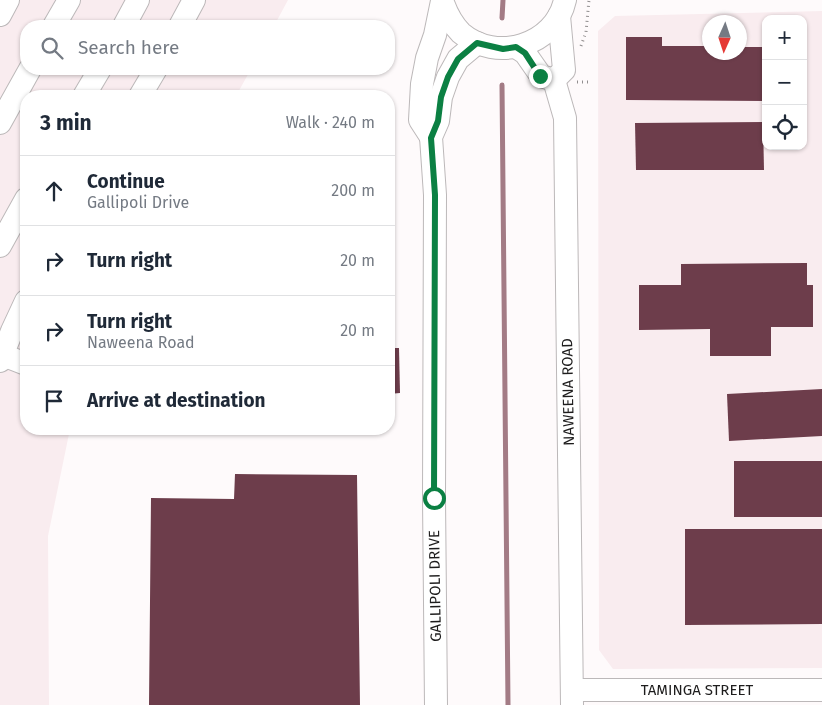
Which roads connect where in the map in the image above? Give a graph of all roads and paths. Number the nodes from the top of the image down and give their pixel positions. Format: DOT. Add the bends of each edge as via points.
graph roads {
  1 [pos="8,0"];
  2 [pos="69,0"];
  3 [pos="138,0"];
  4 [pos="194,0"];
  5 [pos="442,0"];
  6 [pos="589,0"];
  7 [pos="567,6"];
  8 [pos="0,15"];
  9 [pos="57,20"];
  10 [pos="127,20"];
  11 [pos="183,20"];
  12 [pos="477,43"];
  13 [pos="516,47"];
  14 [pos="579,50"];
  15 [pos="27,75"];
  16 [pos="96,75"];
  17 [pos="152,75"];
  18 [pos="578,76"];
  19 [pos="554,80"];
  20 [pos="579,82"];
  21 [pos="88,90"];
  22 [pos="144,90"];
  23 [pos="0,123"];
  24 [pos="431,138"];
  25 [pos="20,210"];
  26 [pos="0,246"];
  27 [pos="20,314"];
  28 [pos="1,356"];
  29 [pos="20,362"];
  30 [pos="822,690"];
  31 [pos="572,697"];
  32 [pos="436,705"];
  1 -- 8 [label="street"];
  2 -- 9 [label="street"];
  3 -- 10 [label="street"];
  4 -- 11 [label="street"];
  5 -- 12 [label="street" via="449,18 461,33"];
  5 -- 24 [label="street, GALLIPOLI DRIVE" via="422,84 420,120"];
  6 -- 14 [label="path" via="586,32"];
  7 -- 13 [label="street" via="548,31 534,41"];
  7 -- 19 [label="street" via="560,34 564,70"];
  12 -- 13 [label="street" via="503,49"];
  12 -- 24 [label="street, GALLIPOLI DRIVE" via="458,59 448,77"];
  13 -- 19 [label="street" via="525,53 540,76"];
  15 -- 23 [label="street"];
  16 -- 21 [label="street"];
  17 -- 22 [label="street"];
  18 -- 20 [label="path"];
  19 -- 31 [label="street, NAWEENA ROAD" via="565,118"];
  24 -- 32 [label="street, GALLIPOLI DRIVE" via="435,195"];
  25 -- 26 [label="street"];
  27 -- 28 [label="street"];
  28 -- 29 [label="street"];
  30 -- 31 [label="street, TAMINGA STREET"];
}
